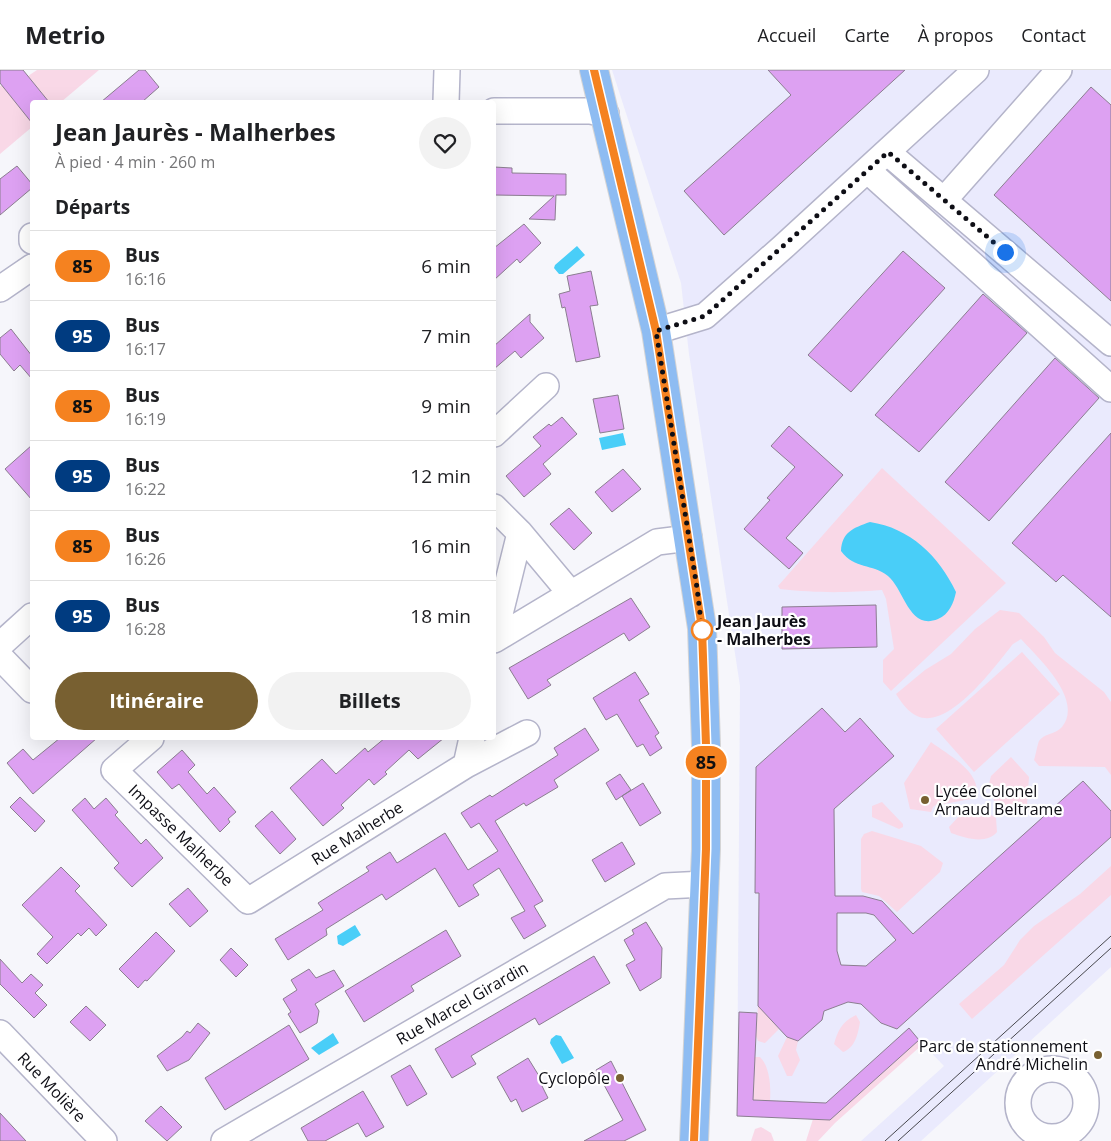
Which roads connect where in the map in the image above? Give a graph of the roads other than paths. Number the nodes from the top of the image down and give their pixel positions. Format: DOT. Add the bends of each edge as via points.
graph roads {
  1 [pos="447,70"];
  2 [pos="594,70"];
  3 [pos="976,70"];
  4 [pos="1058,70"];
  5 [pos="446,100"];
  6 [pos="496,112"];
  7 [pos="606,114"];
  8 [pos="888,152"];
  9 [pos="867,170"];
  10 [pos="944,200"];
  11 [pos="30,268"];
  12 [pos="0,288"];
  13 [pos="656,331"];
  14 [pos="1111,343"];
  15 [pos="546,386"];
  16 [pos="1111,389"];
  17 [pos="496,432"];
  18 [pos="496,509"];
  19 [pos="520,533"];
  20 [pos="689,538"];
  21 [pos="571,594"];
  22 [pos="30,618"];
  23 [pos="496,631"];
  24 [pos="496,638"];
  25 [pos="0,645"];
  26 [pos="0,657"];
  27 [pos="30,688"];
  28 [pos="527,733"];
  29 [pos="149,740"];
  30 [pos="472,740"];
  31 [pos="466,765"];
  32 [pos="705,884"];
  33 [pos="248,901"];
  34 [pos="0,1033"];
  35 [pos="104,1141"];
  36 [pos="224,1141"];
  37 [pos="694,1141"];
  1 -- 5 [label="street"];
  2 -- 7 [label="main road"];
  3 -- 8 [label="street"];
  4 -- 10 [label="street"];
  6 -- 7 [label="street" via="590,111"];
  7 -- 13 [label="main road"];
  8 -- 9 [label="street"];
  8 -- 10 [label="street"];
  9 -- 13 [label="street" via="705,316"];
  9 -- 16 [label="street"];
  10 -- 14 [label="street"];
  11 -- 12 [label="street"];
  13 -- 20 [label="main road"];
  15 -- 17 [label="street"];
  18 -- 19 [label="street"];
  19 -- 21 [label="street"];
  19 -- 23 [label="street"];
  20 -- 21 [label="street" via="657,542"];
  20 -- 32 [label="main road" via="702,628 706,745"];
  21 -- 24 [label="street"];
  22 -- 25 [label="street"];
  26 -- 27 [label="street"];
  28 -- 31 [label="street, Rue Malherbe"];
  29 -- 33 [label="street, Impasse Malherbe" via="114,770"];
  30 -- 31 [label="street"];
  31 -- 33 [label="street, Rue Malherbe"];
  32 -- 36 [label="street, Rue Marcel Girardin" via="665,886"];
  32 -- 37 [label="main road"];
  34 -- 35 [label="street, Rue Molière"];
}
